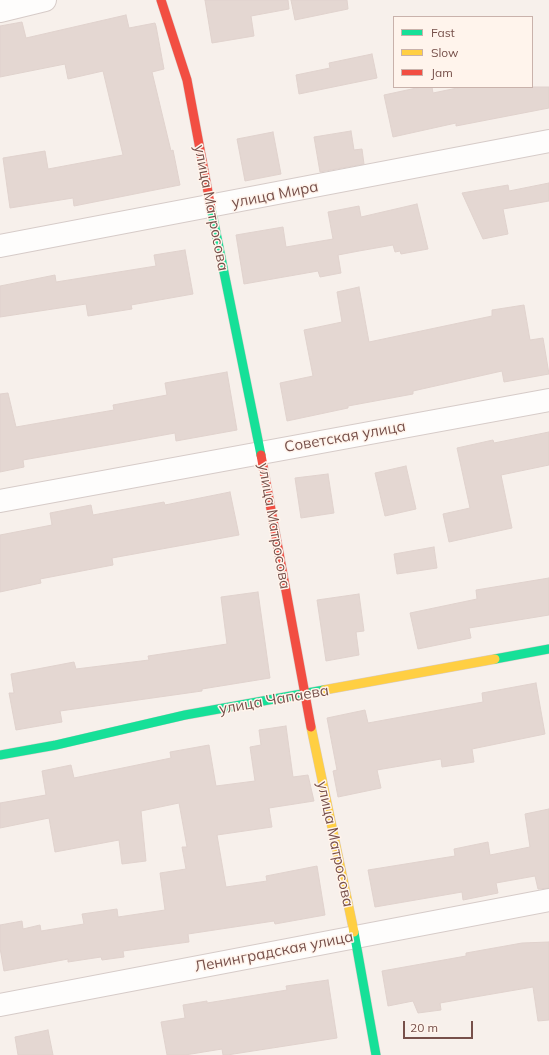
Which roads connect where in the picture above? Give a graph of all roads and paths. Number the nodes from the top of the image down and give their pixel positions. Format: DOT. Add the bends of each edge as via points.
graph roads {
  1 [pos="44,0"];
  2 [pos="161,0"];
  3 [pos="0,11"];
  4 [pos="549,141"];
  5 [pos="210,207"];
  6 [pos="0,246"];
  7 [pos="549,400"];
  8 [pos="261,452"];
  9 [pos="0,501"];
  10 [pos="549,649"];
  11 [pos="304,695"];
  12 [pos="0,755"];
  13 [pos="549,900"];
  14 [pos="355,937"];
  15 [pos="0,1005"];
  16 [pos="376,1055"];
  1 -- 3 [label="street"];
  2 -- 5 [label="street, улица Матросова" via="187,80"];
  4 -- 5 [label="street, улица Мира"];
  5 -- 6 [label="street, улица Мира"];
  5 -- 8 [label="street, улица Матросова"];
  7 -- 8 [label="street, Советская улица"];
  8 -- 9 [label="street, Советская улица"];
  8 -- 11 [label="street, улица Матросова"];
  10 -- 11 [label="street, улица Чапаева"];
  11 -- 12 [label="street, улица Чапаева" via="185,715 56,745"];
  11 -- 14 [label="street, улица Матросова"];
  13 -- 14 [label="street, Ленинградская улица"];
  14 -- 15 [label="street, Ленинградская улица"];
  14 -- 16 [label="street, улица Матросова"];
}
